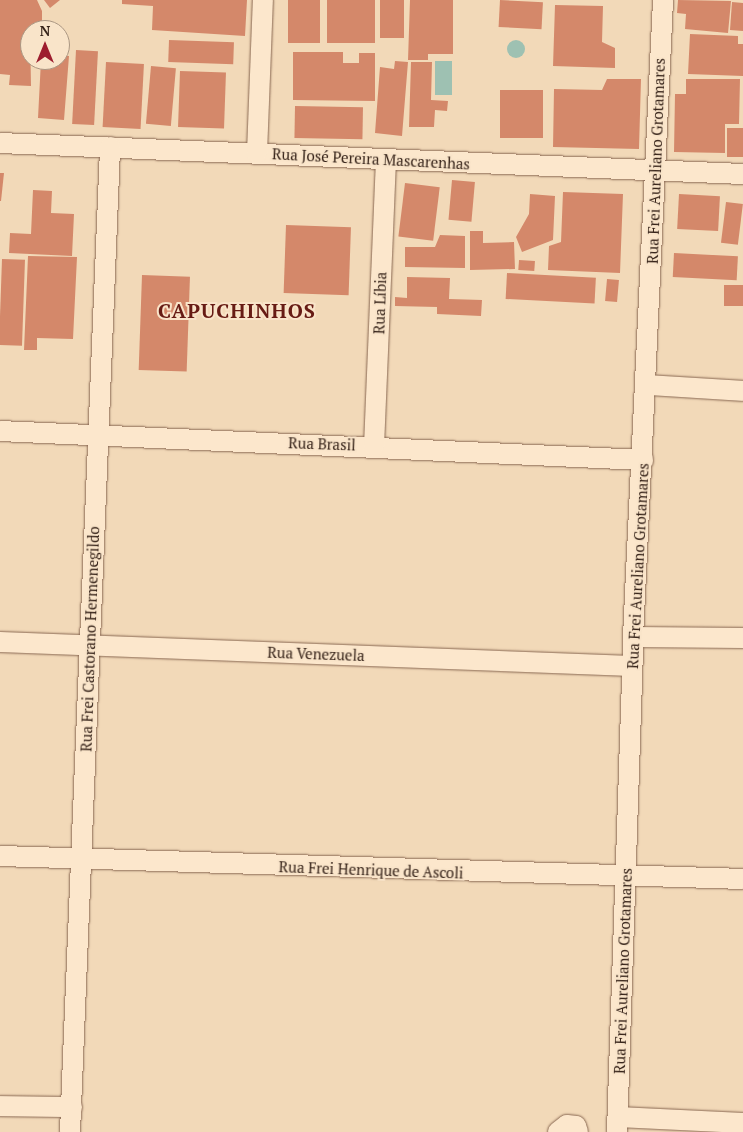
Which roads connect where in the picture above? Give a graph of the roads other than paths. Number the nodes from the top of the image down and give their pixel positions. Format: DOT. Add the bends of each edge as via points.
graph roads {
  1 [pos="263,0"];
  2 [pos="663,0"];
  3 [pos="0,143"];
  4 [pos="110,147"];
  5 [pos="257,154"];
  6 [pos="386,160"];
  7 [pos="656,170"];
  8 [pos="743,174"];
  9 [pos="648,385"];
  10 [pos="743,391"];
  11 [pos="0,431"];
  12 [pos="98,436"];
  13 [pos="374,446"];
  14 [pos="643,460"];
  15 [pos="633,637"];
  16 [pos="743,638"];
  17 [pos="0,642"];
  18 [pos="90,645"];
  19 [pos="632,666"];
  20 [pos="0,856"];
  21 [pos="81,860"];
  22 [pos="626,878"];
  23 [pos="743,879"];
  24 [pos="0,1106"];
  25 [pos="72,1108"];
  26 [pos="743,1123"];
  27 [pos="618,1125"];
  28 [pos="70,1132"];
  29 [pos="558,1132"];
  30 [pos="578,1132"];
  1 -- 5 [label="street"];
  2 -- 7 [label="street, Rua Frei Aureliano Grotamares"];
  3 -- 4 [label="street, Rua José Pereira Mascarenhas"];
  4 -- 5 [label="street, Rua José Pereira Mascarenhas"];
  4 -- 12 [label="street, Rua Frei Castorano Hermenegildo"];
  5 -- 6 [label="street, Rua José Pereira Mascarenhas"];
  6 -- 7 [label="street, Rua José Pereira Mascarenhas"];
  6 -- 13 [label="street, Rua Líbia"];
  7 -- 8 [label="street, Rua José Pereira Mascarenhas"];
  7 -- 9 [label="street, Rua Frei Aureliano Grotamares"];
  9 -- 10 [label="street"];
  9 -- 14 [label="street, Rua Frei Aureliano Grotamares"];
  11 -- 12 [label="street, Rua Brasil"];
  12 -- 13 [label="street, Rua Brasil"];
  12 -- 18 [label="street, Rua Frei Castorano Hermenegildo"];
  13 -- 14 [label="street, Rua Brasil"];
  14 -- 15 [label="street, Rua Frei Aureliano Grotamares"];
  15 -- 16 [label="street"];
  15 -- 19 [label="street, Rua Frei Aureliano Grotamares"];
  17 -- 18 [label="street, Rua Venezuela"];
  18 -- 19 [label="street, Rua Venezuela"];
  18 -- 21 [label="street, Rua Frei Castorano Hermenegildo"];
  19 -- 22 [label="street, Rua Frei Aureliano Grotamares"];
  20 -- 21 [label="street, Rua Frei Henrique de Ascoli"];
  21 -- 22 [label="street, Rua Frei Henrique de Ascoli"];
  21 -- 25 [label="street, Rua Frei Castorano Hermenegildo"];
  22 -- 23 [label="street, Rua Frei Henrique de Ascoli"];
  22 -- 27 [label="street, Rua Frei Aureliano Grotamares"];
  24 -- 25 [label="street"];
  25 -- 28 [label="street, Rua Frei Castorano Hermenegildo"];
  26 -- 27 [label="street"];
  29 -- 30 [label="street" via="567,1125 576,1126"];
}
